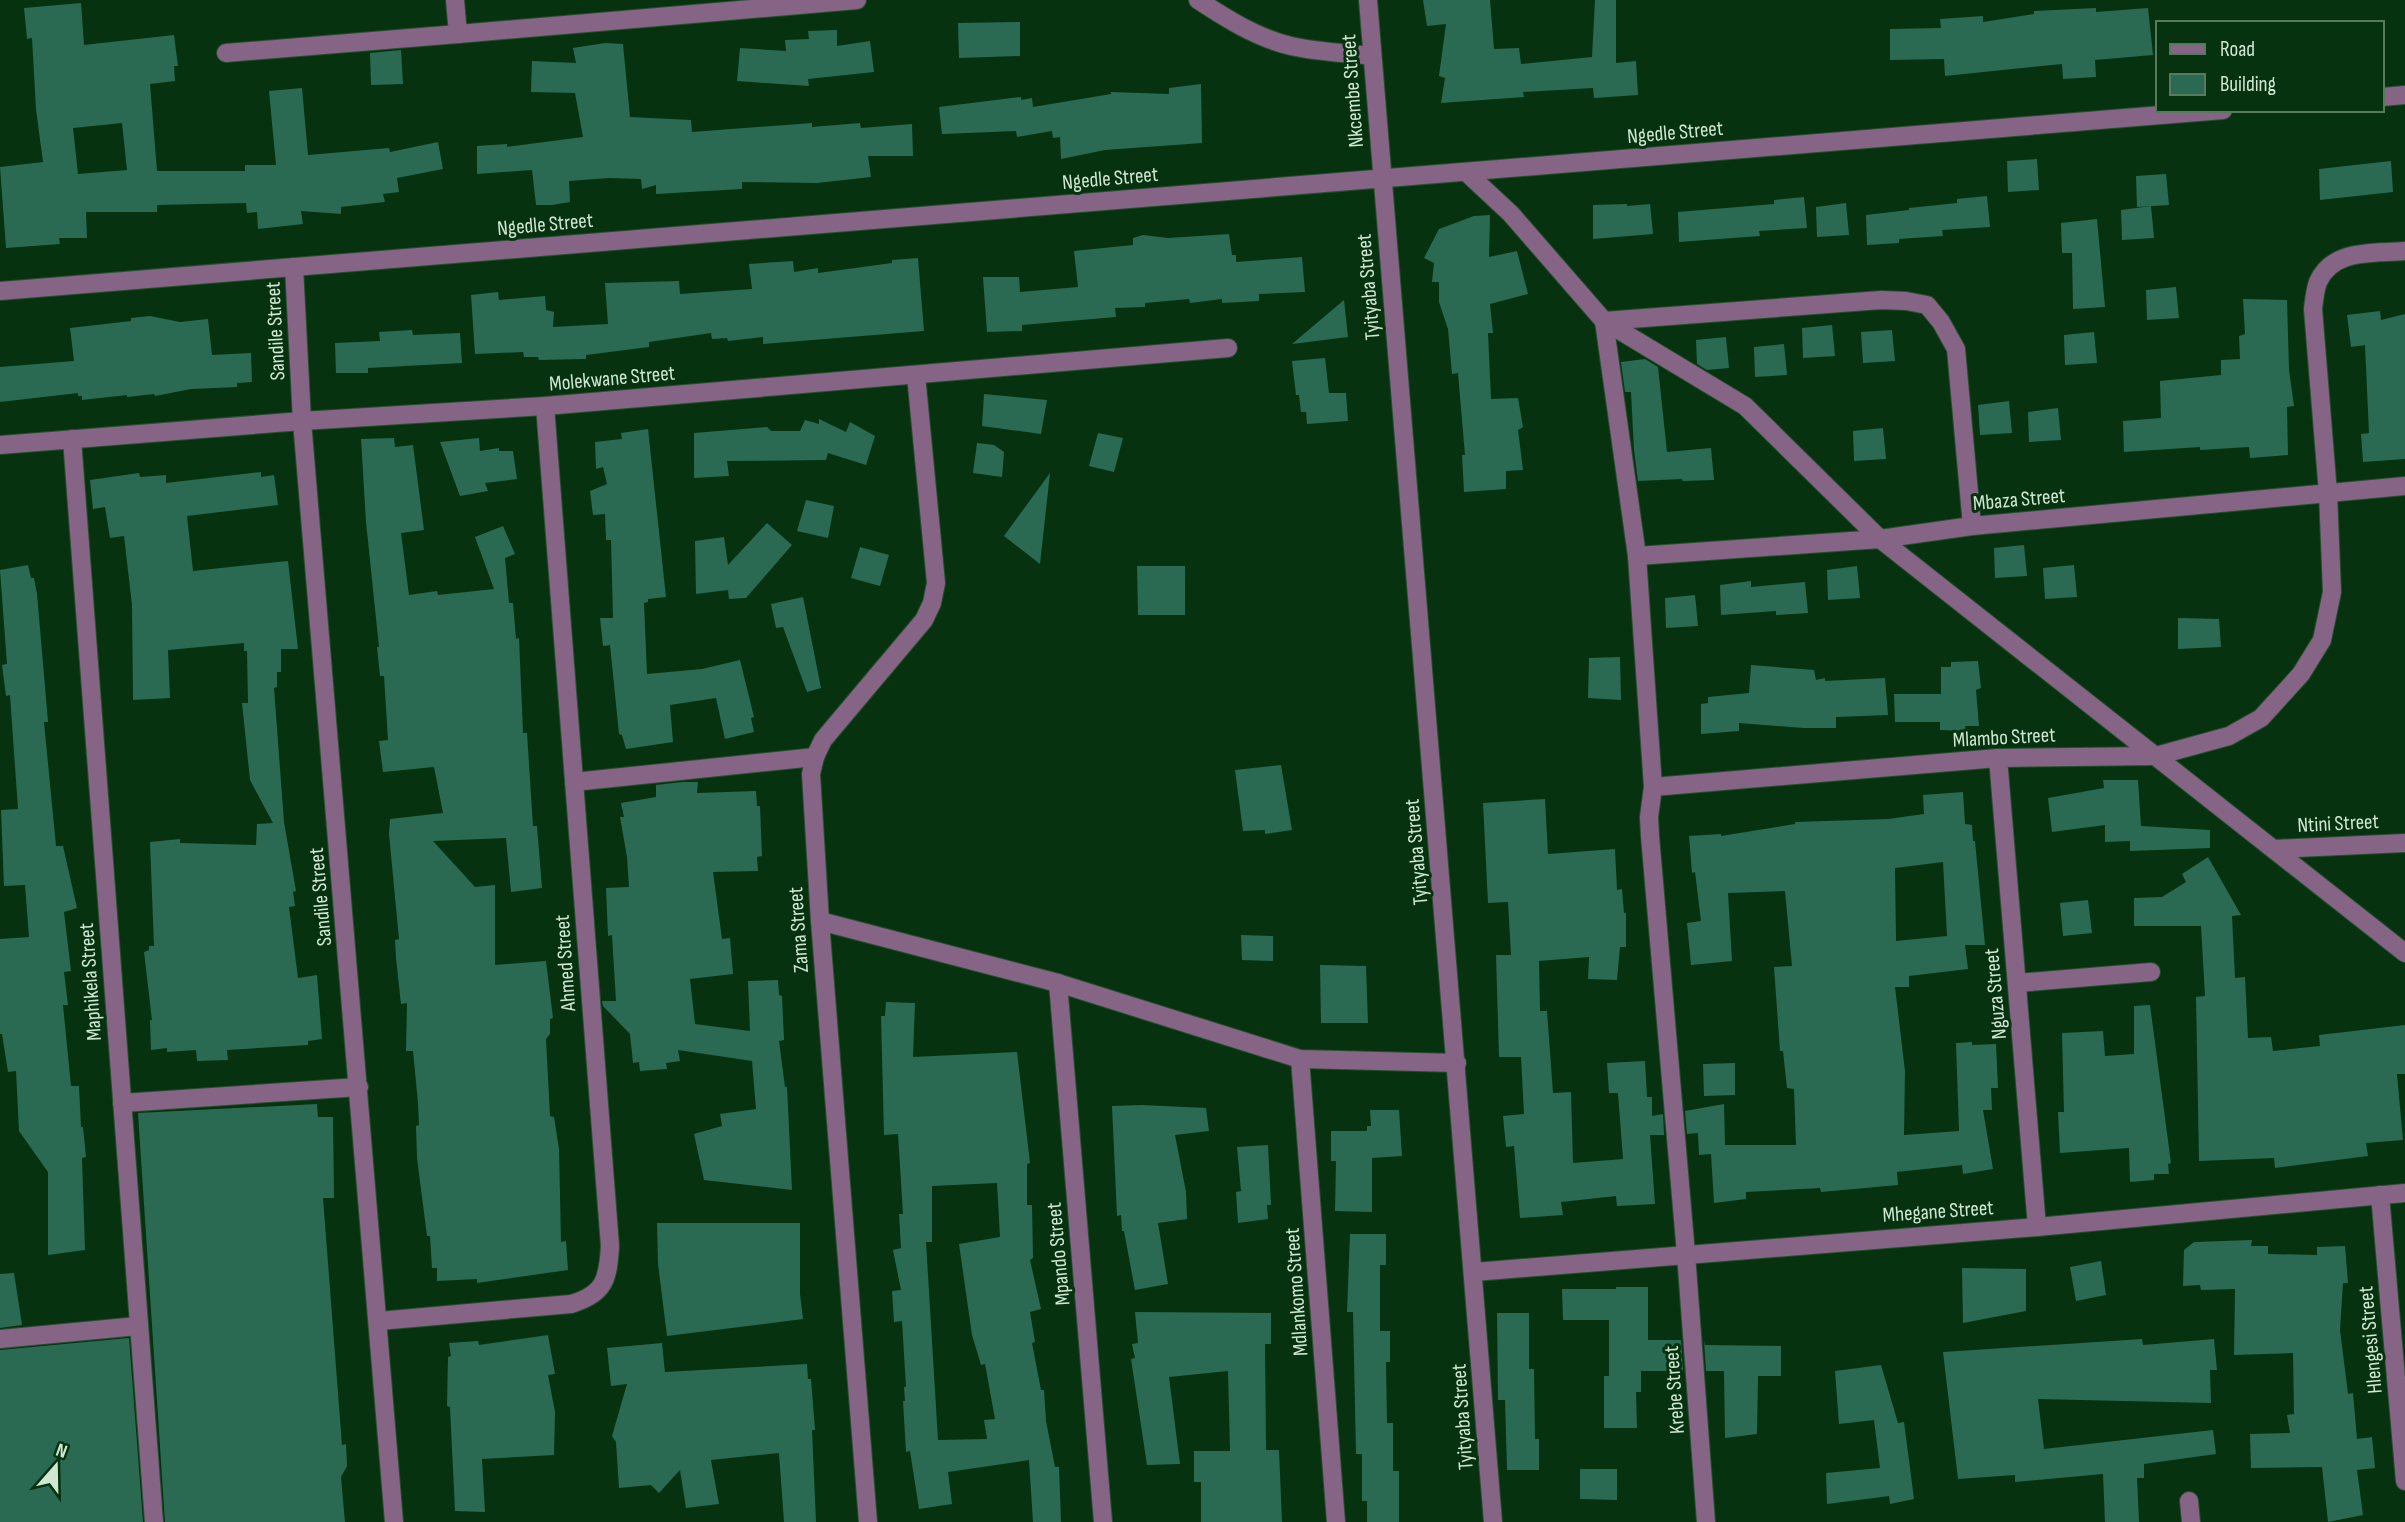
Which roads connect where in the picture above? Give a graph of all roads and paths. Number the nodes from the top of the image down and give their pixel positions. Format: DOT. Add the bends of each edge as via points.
graph roads {
  1 [pos="455,0"];
  2 [pos="857,0"];
  3 [pos="1198,0"];
  4 [pos="1368,0"];
  5 [pos="823,1"];
  6 [pos="458,34"];
  7 [pos="226,52"];
  8 [pos="1372,56"];
  9 [pos="2405,95"];
  10 [pos="2384,97"];
  11 [pos="2199,112"];
  12 [pos="1466,172"];
  13 [pos="1382,179"];
  14 [pos="2405,251"];
  15 [pos="294,267"];
  16 [pos="0,291"];
  17 [pos="1604,321"];
  18 [pos="1227,348"];
  19 [pos="916,375"];
  20 [pos="545,406"];
  21 [pos="303,421"];
  22 [pos="72,439"];
  23 [pos="0,445"];
  24 [pos="2405,486"];
  25 [pos="2328,493"];
  26 [pos="1972,526"];
  27 [pos="1880,539"];
  28 [pos="1637,556"];
  29 [pos="2156,756"];
  30 [pos="815,757"];
  31 [pos="1998,758"];
  32 [pos="574,782"];
  33 [pos="1653,787"];
  34 [pos="2405,843"];
  35 [pos="2274,849"];
  36 [pos="820,921"];
  37 [pos="2405,953"];
  38 [pos="2151,972"];
  39 [pos="1058,983"];
  40 [pos="2017,983"];
  41 [pos="1300,1059"];
  42 [pos="1457,1063"];
  43 [pos="359,1087"];
  44 [pos="122,1103"];
  45 [pos="2405,1194"];
  46 [pos="2380,1195"];
  47 [pos="2037,1227"];
  48 [pos="1686,1254"];
  49 [pos="1474,1272"];
  50 [pos="379,1321"];
  51 [pos="138,1326"];
  52 [pos="0,1339"];
  53 [pos="2405,1481"];
  54 [pos="2189,1501"];
  55 [pos="154,1522"];
  56 [pos="394,1522"];
  57 [pos="868,1522"];
  58 [pos="1103,1522"];
  59 [pos="1336,1522"];
  60 [pos="1493,1522"];
  61 [pos="1706,1522"];
  62 [pos="2191,1522"];
  1 -- 6 [label="street"];
  2 -- 5 [label="street"];
  3 -- 8 [label="street" via="1281,43"];
  4 -- 8 [label="street, Nkcembe Street"];
  5 -- 6 [label="street"];
  6 -- 7 [label="street"];
  8 -- 13 [label="street, Nkcembe Street"];
  9 -- 10 [label="street"];
  11 -- 12 [label="street, Ngedle Street"];
  12 -- 13 [label="street, Ngedle Street"];
  12 -- 17 [label="street" via="1511,214"];
  13 -- 15 [label="street, Ngedle Street"];
  13 -- 42 [label="street, Tyityaba Street"];
  14 -- 25 [label="street, Mlambo Street" via="2345,256 2327,268 2318,283 2313,309"];
  15 -- 16 [label="street, Ngedle Street"];
  15 -- 21 [label="street, Sandile Street"];
  17 -- 26 [label="street" via="1881,300 1927,305 1956,349"];
  17 -- 27 [label="street" via="1745,406"];
  17 -- 28 [label="street"];
  18 -- 19 [label="street, Molekwane Street"];
  19 -- 20 [label="street, Molekwane Street"];
  19 -- 30 [label="street, Zama Street" via="936,583 932,603 925,620 823,740"];
  20 -- 21 [label="street, Molekwane Street"];
  20 -- 32 [label="street, Ahmed Street"];
  21 -- 22 [label="street, Molekwane Street"];
  21 -- 43 [label="street, Sandile Street"];
  22 -- 23 [label="street, Molekwane Street"];
  22 -- 44 [label="street, Maphikela Street"];
  24 -- 25 [label="street, Mbaza Street"];
  25 -- 26 [label="street, Mbaza Street"];
  25 -- 29 [label="street, Mlambo Street" via="2332,592 2322,640 2301,674 2261,718 2230,736"];
  26 -- 27 [label="street, Mbaza Street"];
  27 -- 28 [label="street, Mbaza Street"];
  27 -- 29 [label="street"];
  28 -- 33 [label="street"];
  29 -- 31 [label="street, Mlambo Street"];
  29 -- 35 [label="street"];
  30 -- 32 [label="street"];
  30 -- 36 [label="street, Zama Street" via="811,774"];
  31 -- 33 [label="street, Mlambo Street"];
  31 -- 40 [label="street, Nguza Street"];
  32 -- 50 [label="street, Ahmed Street" via="610,1246 608,1269 590,1298 571,1304"];
  33 -- 48 [label="street" via="1650,836"];
  34 -- 35 [label="street, Ntini Street"];
  35 -- 37 [label="street"];
  36 -- 39 [label="street"];
  36 -- 57 [label="street, Zama Street"];
  38 -- 40 [label="street"];
  39 -- 41 [label="street"];
  39 -- 58 [label="street, Mpando Street"];
  40 -- 47 [label="street, Nguza Street"];
  41 -- 42 [label="street"];
  41 -- 59 [label="street, Mdlankomo Street"];
  42 -- 49 [label="street, Tyityaba Street"];
  43 -- 44 [label="street"];
  43 -- 50 [label="street, Sandile Street"];
  44 -- 51 [label="street, Maphikela Street"];
  45 -- 46 [label="street, Mhegane Street"];
  46 -- 47 [label="street, Mhegane Street"];
  46 -- 53 [label="street, Hlengesi Street"];
  47 -- 48 [label="street, Mhegane Street"];
  48 -- 49 [label="street, Mhegane Street"];
  48 -- 61 [label="street, Krebe Street"];
  49 -- 60 [label="street, Tyityaba Street"];
  50 -- 56 [label="street, Sandile Street"];
  51 -- 52 [label="street"];
  51 -- 55 [label="street, Maphikela Street"];
  54 -- 62 [label="street"];
}
